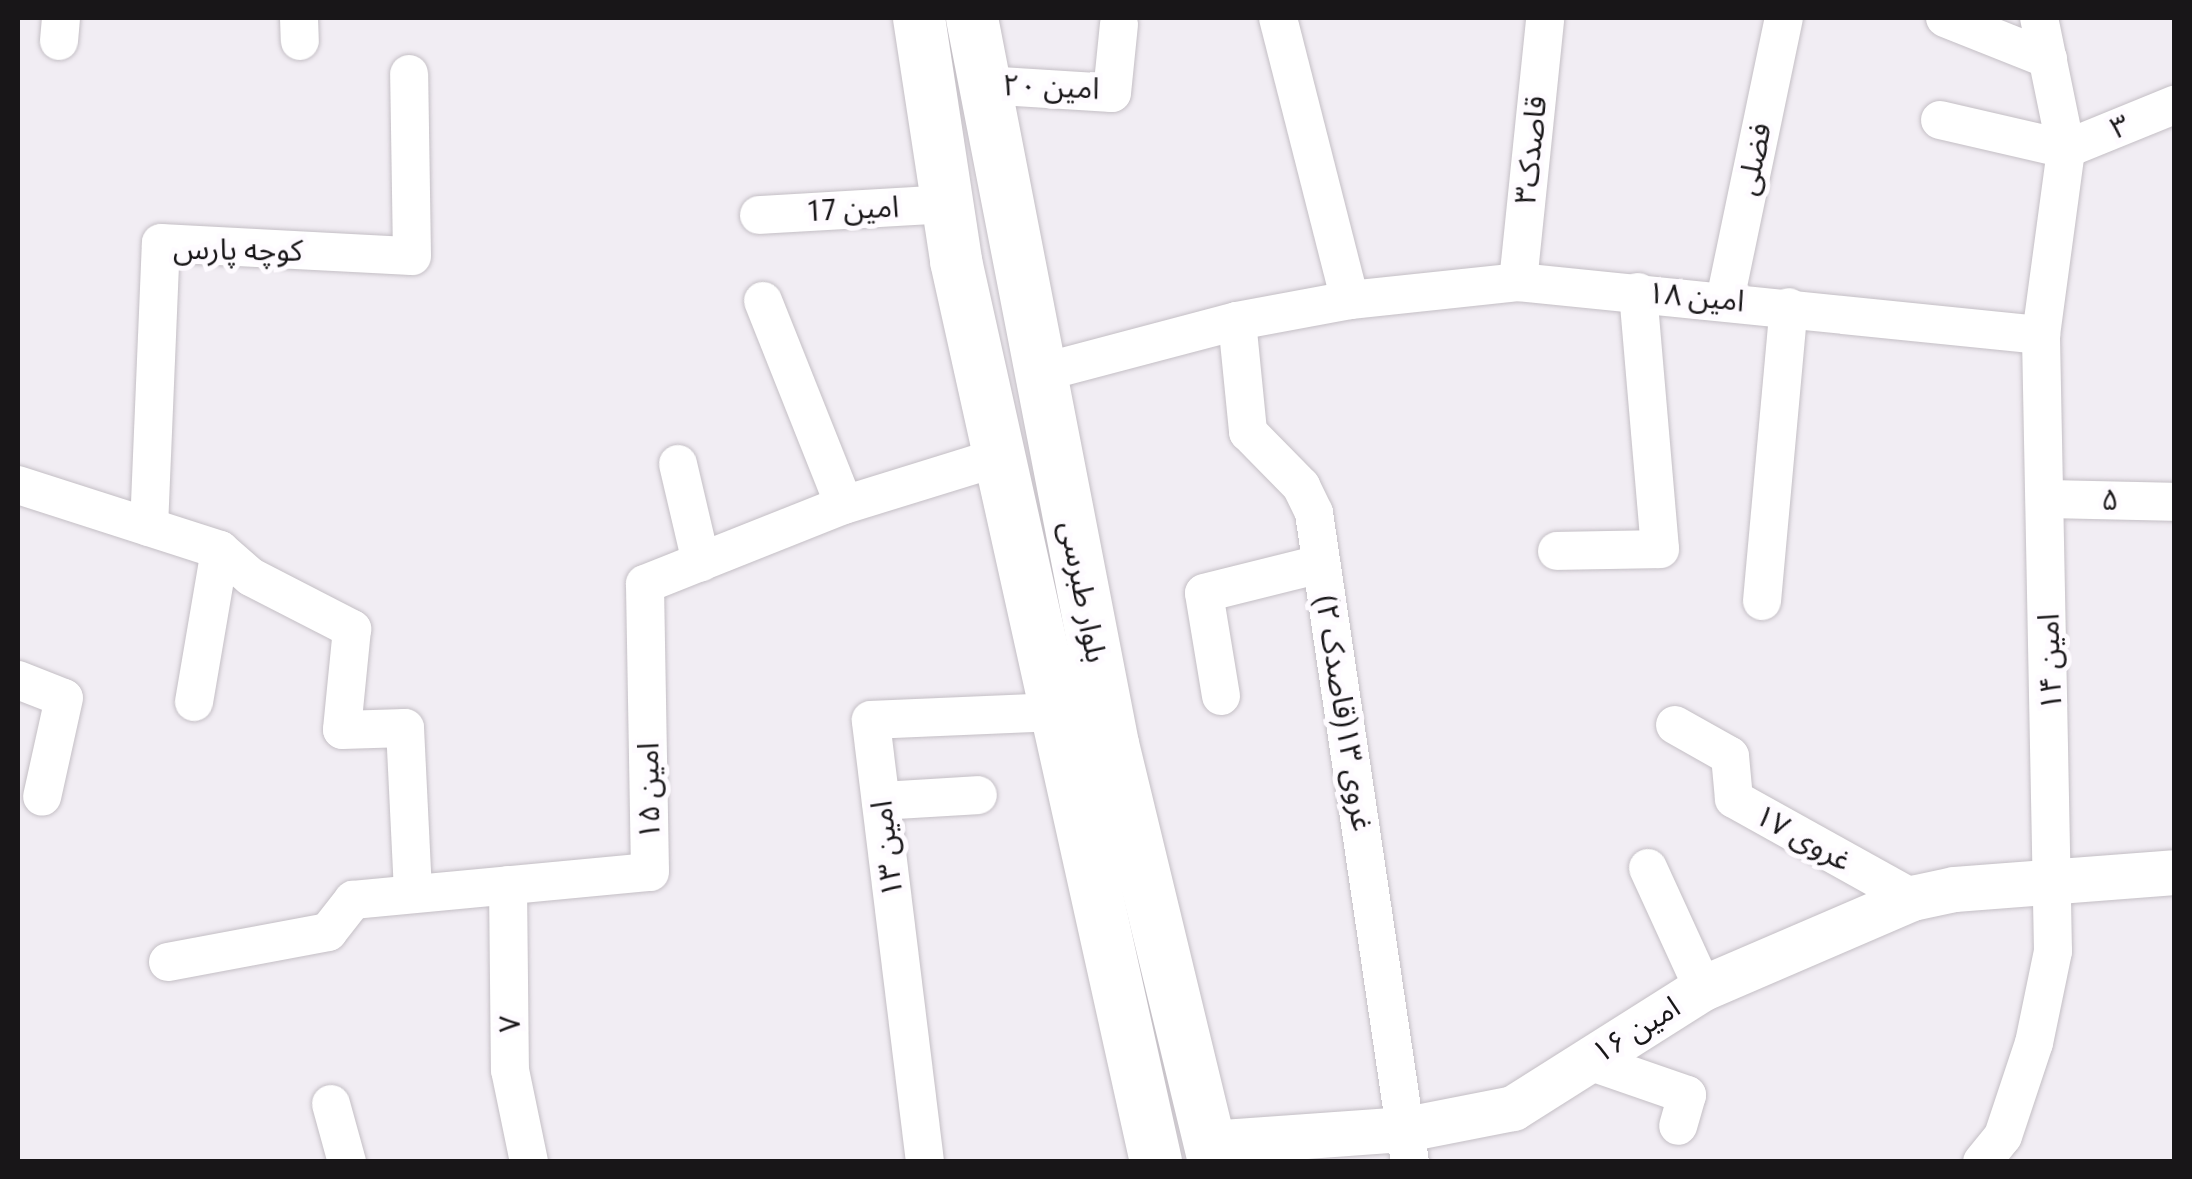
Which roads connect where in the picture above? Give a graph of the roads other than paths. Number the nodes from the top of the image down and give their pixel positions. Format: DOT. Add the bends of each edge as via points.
graph roads {
  1 [pos="919,18"];
  2 [pos="972,18"];
  3 [pos="1278,18"];
  4 [pos="1544,18"];
  5 [pos="1784,18"];
  6 [pos="1945,18"];
  7 [pos="2039,18"];
  8 [pos="1118,24"];
  9 [pos="2048,59"];
  10 [pos="410,74"];
  11 [pos="984,85"];
  12 [pos="2174,105"];
  13 [pos="1940,120"];
  14 [pos="2066,149"];
  15 [pos="947,204"];
  16 [pos="759,215"];
  17 [pos="1518,282"];
  18 [pos="1638,292"];
  19 [pos="1350,300"];
  20 [pos="1725,300"];
  21 [pos="764,301"];
  22 [pos="1790,307"];
  23 [pos="1237,321"];
  24 [pos="2041,335"];
  25 [pos="1040,373"];
  26 [pos="999,456"];
  27 [pos="678,464"];
  28 [pos="18,484"];
  29 [pos="2045,498"];
  30 [pos="2174,502"];
  31 [pos="844,504"];
  32 [pos="149,527"];
  33 [pos="220,550"];
  34 [pos="1557,551"];
  35 [pos="701,562"];
  36 [pos="1320,564"];
  37 [pos="1762,601"];
  38 [pos="18,680"];
  39 [pos="1221,696"];
  40 [pos="194,702"];
  41 [pos="1055,712"];
  42 [pos="1675,725"];
  43 [pos="978,794"];
  44 [pos="42,797"];
  45 [pos="881,801"];
  46 [pos="1648,868"];
  47 [pos="2174,872"];
  48 [pos="2056,879"];
  49 [pos="508,885"];
  50 [pos="414,894"];
  51 [pos="1912,898"];
  52 [pos="168,962"];
  53 [pos="1703,988"];
  54 [pos="1586,1060"];
  55 [pos="331,1104"];
  56 [pos="1678,1126"];
  57 [pos="1408,1145"];
  58 [pos="1211,1152"];
  59 [pos="348,1162"];
  60 [pos="529,1162"];
  61 [pos="925,1162"];
  62 [pos="1156,1162"];
  63 [pos="1982,1162"];
  1 -- 15 [label="main road, بلوار طبرسی"];
  2 -- 11 [label="main road, بلوار طبرسی"];
  3 -- 19 [label="street"];
  4 -- 17 [label="street, قاصدک۳"];
  5 -- 20 [label="street, فضلی"];
  6 -- 9 [label="street"];
  7 -- 9 [label="street, امین ۱۴"];
  8 -- 11 [label="street, امین ۲۰" via="1112,93"];
  9 -- 14 [label="street, امین ۱۴"];
  10 -- 32 [label="street, کوچه پارس" via="412,256 161,243"];
  11 -- 25 [label="main road, بلوار طبرسی"];
  12 -- 14 [label="street, ۳"];
  13 -- 14 [label="street"];
  14 -- 24 [label="street, امین ۱۴"];
  15 -- 16 [label="street, امین 17"];
  15 -- 26 [label="main road, بلوار طبرسی"];
  17 -- 18 [label="street, امین ۱۸"];
  17 -- 19 [label="street, امین ۱۸"];
  18 -- 20 [label="street, امین ۱۸"];
  18 -- 34 [label="street" via="1660,549"];
  19 -- 23 [label="street, امین ۱۸"];
  20 -- 22 [label="street, امین ۱۸"];
  21 -- 31 [label="street"];
  22 -- 24 [label="street, امین ۱۸"];
  22 -- 37 [label="street"];
  23 -- 25 [label="street, امین ۱۸"];
  23 -- 36 [label="street, غروی ۱۳(قاصدک ۲)" via="1248,432 1310,498"];
  24 -- 29 [label="street, امین ۱۴"];
  25 -- 58 [label="main road, بلوار طبرسی" via="1114,744"];
  26 -- 31 [label="street, امین ۱۵"];
  26 -- 41 [label="main road, بلوار طبرسی"];
  27 -- 35 [label="street"];
  28 -- 32 [label="street"];
  29 -- 30 [label="street, ۵"];
  29 -- 48 [label="street, امین ۱۴"];
  31 -- 35 [label="street, امین ۱۵"];
  32 -- 33 [label="street"];
  33 -- 40 [label="street"];
  33 -- 50 [label="street" via="251,578 352,628 342,730 405,728"];
  35 -- 49 [label="street, امین ۱۵" via="645,584 650,872"];
  36 -- 39 [label="street" via="1204,593"];
  36 -- 57 [label="street, غروی ۱۳(قاصدک ۲)"];
  38 -- 44 [label="street" via="64,698"];
  41 -- 45 [label="street, امین ۱۳" via="871,720"];
  41 -- 62 [label="main road, بلوار طبرسی"];
  42 -- 51 [label="street, غروی ۱۷" via="1730,756 1734,799"];
  43 -- 45 [label="street"];
  45 -- 61 [label="street, امین ۱۳"];
  46 -- 53 [label="street"];
  47 -- 48 [label="street, امین ۱۶"];
  48 -- 51 [label="street, امین ۱۶"];
  48 -- 63 [label="street, امین ۱۴" via="2053,951 2034,1043 2003,1136"];
  49 -- 50 [label="street, امین ۱۵"];
  49 -- 60 [label="street, ۷" via="510,1070"];
  50 -- 52 [label="street, امین ۱۵" via="353,900 328,932"];
  51 -- 53 [label="street, امین ۱۶"];
  53 -- 54 [label="street, امین ۱۶"];
  54 -- 56 [label="street" via="1687,1095"];
  54 -- 57 [label="street, امین ۱۶" via="1512,1108"];
  55 -- 59 [label="street"];
  57 -- 58 [label="street, امین ۱۶"];
}
